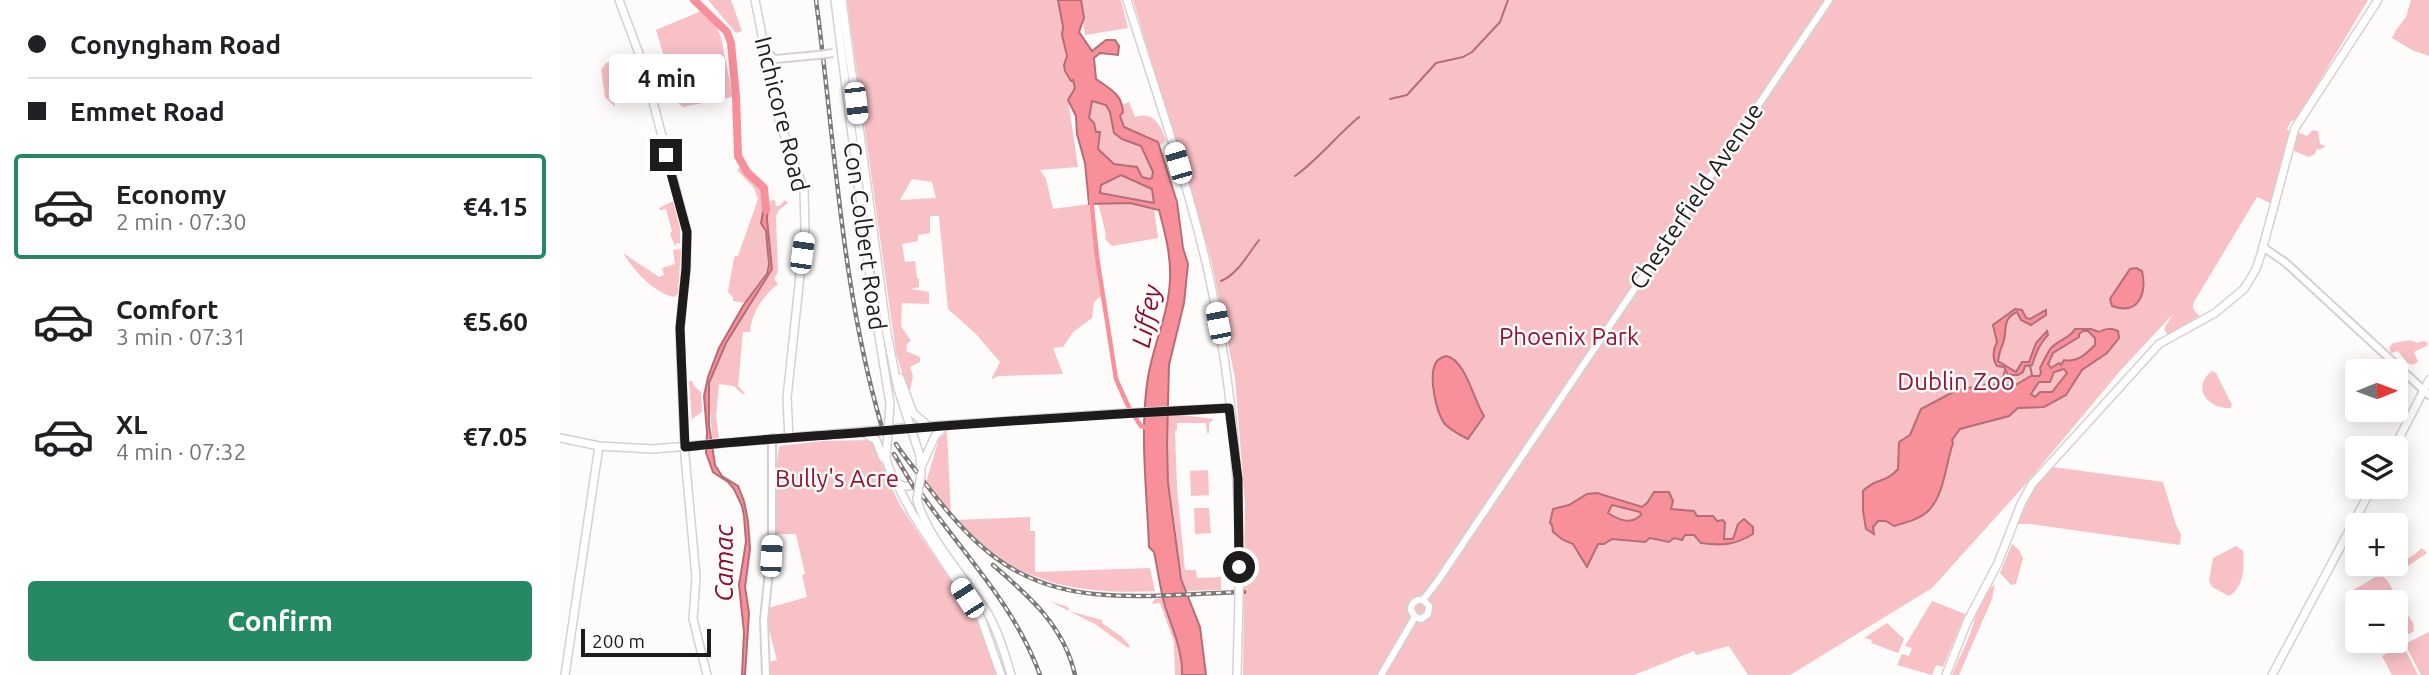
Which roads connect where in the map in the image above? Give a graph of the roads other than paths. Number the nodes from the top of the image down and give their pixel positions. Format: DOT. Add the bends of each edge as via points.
graph roads {
  1 [pos="619,0"];
  2 [pos="755,0"];
  3 [pos="835,0"];
  4 [pos="842,0"];
  5 [pos="1127,0"];
  6 [pos="1829,0"];
  7 [pos="2378,0"];
  8 [pos="764,49"];
  9 [pos="841,52"];
  10 [pos="775,59"];
  11 [pos="768,69"];
  12 [pos="2263,247"];
  13 [pos="887,334"];
  14 [pos="2429,380"];
  15 [pos="2426,393"];
  16 [pos="1229,408"];
  17 [pos="946,425"];
  18 [pos="928,426"];
  19 [pos="910,428"];
  20 [pos="888,430"];
  21 [pos="864,433"];
  22 [pos="2401,436"];
  23 [pos="789,437"];
  24 [pos="560,438"];
  25 [pos="772,438"];
  26 [pos="598,446"];
  27 [pos="685,447"];
  28 [pos="921,469"];
  29 [pos="892,475"];
  30 [pos="2367,499"];
  31 [pos="1423,600"];
  32 [pos="1415,617"];
  33 [pos="2271,673"];
  34 [pos="565,675"];
  35 [pos="707,675"];
  36 [pos="766,675"];
  37 [pos="1001,675"];
  38 [pos="1011,675"];
  39 [pos="1237,675"];
  40 [pos="1381,675"];
  41 [pos="1946,675"];
  1 -- 27 [label="main road" via="644,67 685,223 680,328"];
  2 -- 8 [label="main road, Inchicore Road"];
  3 -- 9 [label="main road, Con Colbert Road"];
  4 -- 9 [label="main road, Con Colbert Road"];
  5 -- 16 [label="main road" via="1206,265"];
  6 -- 31 [label="street, Chesterfield Avenue"];
  7 -- 12 [label="main road" via="2294,132"];
  8 -- 10 [label="street"];
  8 -- 11 [label="main road, Inchicore Road"];
  9 -- 10 [label="street, bridge"];
  9 -- 13 [label="main road, Con Colbert Road"];
  9 -- 20 [label="main road, Con Colbert Road" via="890,404"];
  10 -- 11 [label="street"];
  11 -- 23 [label="main road, Inchicore Road" via="779,120 805,195 787,398"];
  12 -- 15 [label="street"];
  12 -- 41 [label="main road" via="2251,279 2239,294 2197,325 2159,344 2032,484 1998,564 1966,622"];
  13 -- 18 [label="main road" via="913,414"];
  13 -- 19 [label="main road, Con Colbert Road"];
  14 -- 15 [label="main road"];
  15 -- 22 [label="main road"];
  16 -- 17 [label="main road"];
  16 -- 39 [label="main road, bridge" via="1238,491"];
  17 -- 18 [label="main road"];
  17 -- 28 [label="main road" via="935,436"];
  18 -- 19 [label="main road"];
  19 -- 20 [label="main road"];
  19 -- 28 [label="main road, Con Colbert Road"];
  20 -- 21 [label="main road"];
  20 -- 29 [label="main road, Con Colbert Road" via="885,451"];
  21 -- 23 [label="main road"];
  21 -- 29 [label="main road" via="876,440"];
  23 -- 25 [label="main road"];
  24 -- 26 [label="main road"];
  25 -- 27 [label="main road"];
  25 -- 36 [label="street"];
  26 -- 27 [label="main road"];
  26 -- 34 [label="main road"];
  27 -- 35 [label="main road" via="696,577 693,619"];
  28 -- 29 [label="main road, bridge" via="909,486 899,485"];
  28 -- 38 [label="main road, bridge" via="917,499 924,518 989,616"];
  29 -- 37 [label="main road" via="981,618"];
  30 -- 33 [label="main road"];
  31 -- 32 [label="street" via="1412,604"];
  31 -- 32 [label="street" via="1429,606 1428,614"];
  32 -- 40 [label="street"];
}
